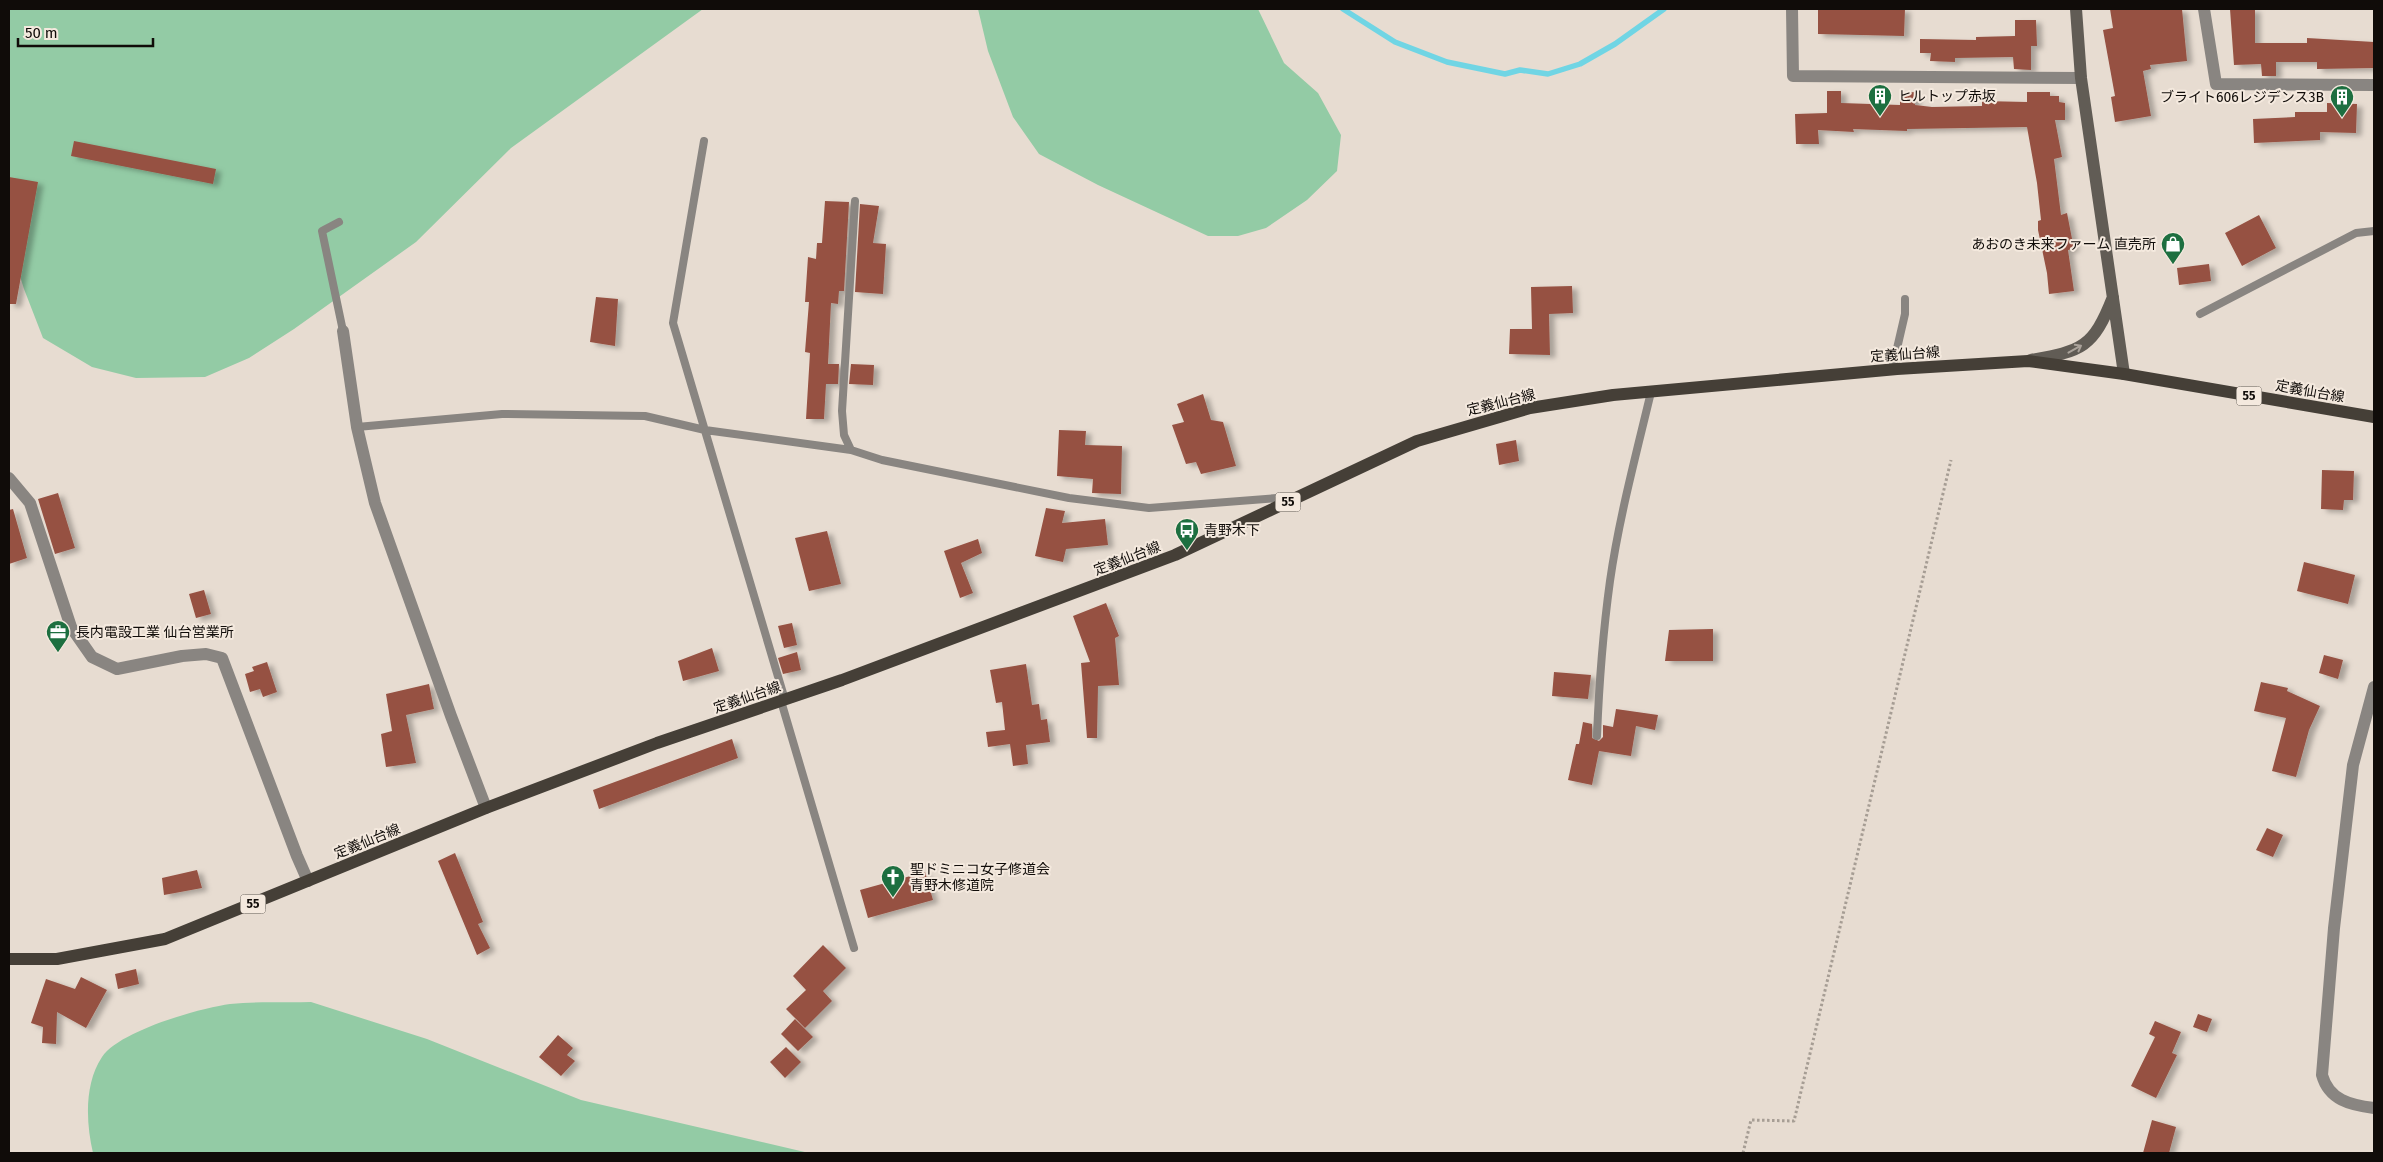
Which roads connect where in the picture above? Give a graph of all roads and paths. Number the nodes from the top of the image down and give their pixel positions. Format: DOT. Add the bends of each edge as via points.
graph roads {
  1 [pos="1792,9"];
  2 [pos="2076,9"];
  3 [pos="2204,9"];
  4 [pos="2081,78"];
  5 [pos="2374,84"];
  6 [pos="704,141"];
  7 [pos="855,201"];
  8 [pos="339,222"];
  9 [pos="2374,231"];
  10 [pos="2113,296"];
  11 [pos="1905,298"];
  12 [pos="2200,314"];
  13 [pos="343,331"];
  14 [pos="2028,361"];
  15 [pos="1892,370"];
  16 [pos="2124,374"];
  17 [pos="1651,392"];
  18 [pos="2374,417"];
  19 [pos="357,428"];
  20 [pos="705,430"];
  21 [pos="851,450"];
  22 [pos="1951,460"];
  23 [pos="9,478"];
  24 [pos="1300,496"];
  25 [pos="2374,686"];
  26 [pos="783,700"];
  27 [pos="1597,736"];
  28 [pos="486,808"];
  29 [pos="308,882"];
  30 [pos="854,948"];
  31 [pos="9,959"];
  32 [pos="2374,1108"];
  33 [pos="1743,1153"];
  1 -- 4 [label="street" via="1794,76"];
  2 -- 4 [label="street"];
  3 -- 5 [label="street" via="2216,84"];
  4 -- 10 [label="street"];
  6 -- 20 [label="lane" via="673,322"];
  7 -- 21 [label="lane" via="842,412 844,435"];
  8 -- 13 [label="lane" via="322,231"];
  9 -- 12 [label="lane" via="2356,233"];
  14 -- 10 [label="street, one-way" via="2069,353 2086,343 2103,323"];
  10 -- 16 [label="street"];
  11 -- 15 [label="lane" via="1905,314"];
  13 -- 19 [label="street"];
  14 -- 15 [label="main road, 定義仙台線 / 55"];
  14 -- 16 [label="main road, 定義仙台線 / 55"];
  15 -- 17 [label="main road, 定義仙台線 / 55"];
  16 -- 18 [label="main road, 定義仙台線 / 55"];
  17 -- 24 [label="main road, 定義仙台線 / 55" via="1530,408 1483,421 1417,441"];
  17 -- 27 [label="lane" via="1610,581"];
  19 -- 20 [label="lane" via="521,414 645,416"];
  19 -- 28 [label="street" via="375,503"];
  20 -- 21 [label="lane"];
  20 -- 26 [label="lane"];
  21 -- 24 [label="lane" via="882,460 1069,498 1149,508"];
  22 -- 33 [label="path" via="1794,1121 1751,1120"];
  23 -- 29 [label="street" via="30,503 71,627 92,657 117,668 182,656 206,654 222,658"];
  24 -- 26 [label="main road, 定義仙台線 / 55" via="1166,559"];
  25 -- 32 [label="street" via="2353,765 2334,928 2322,1075 2326,1089 2335,1096 2348,1103"];
  26 -- 28 [label="main road, 定義仙台線 / 55" via="656,743"];
  26 -- 30 [label="lane"];
  28 -- 29 [label="main road, 定義仙台線 / 55"];
  29 -- 31 [label="main road, 定義仙台線 / 55" via="165,939 57,959"];
}
